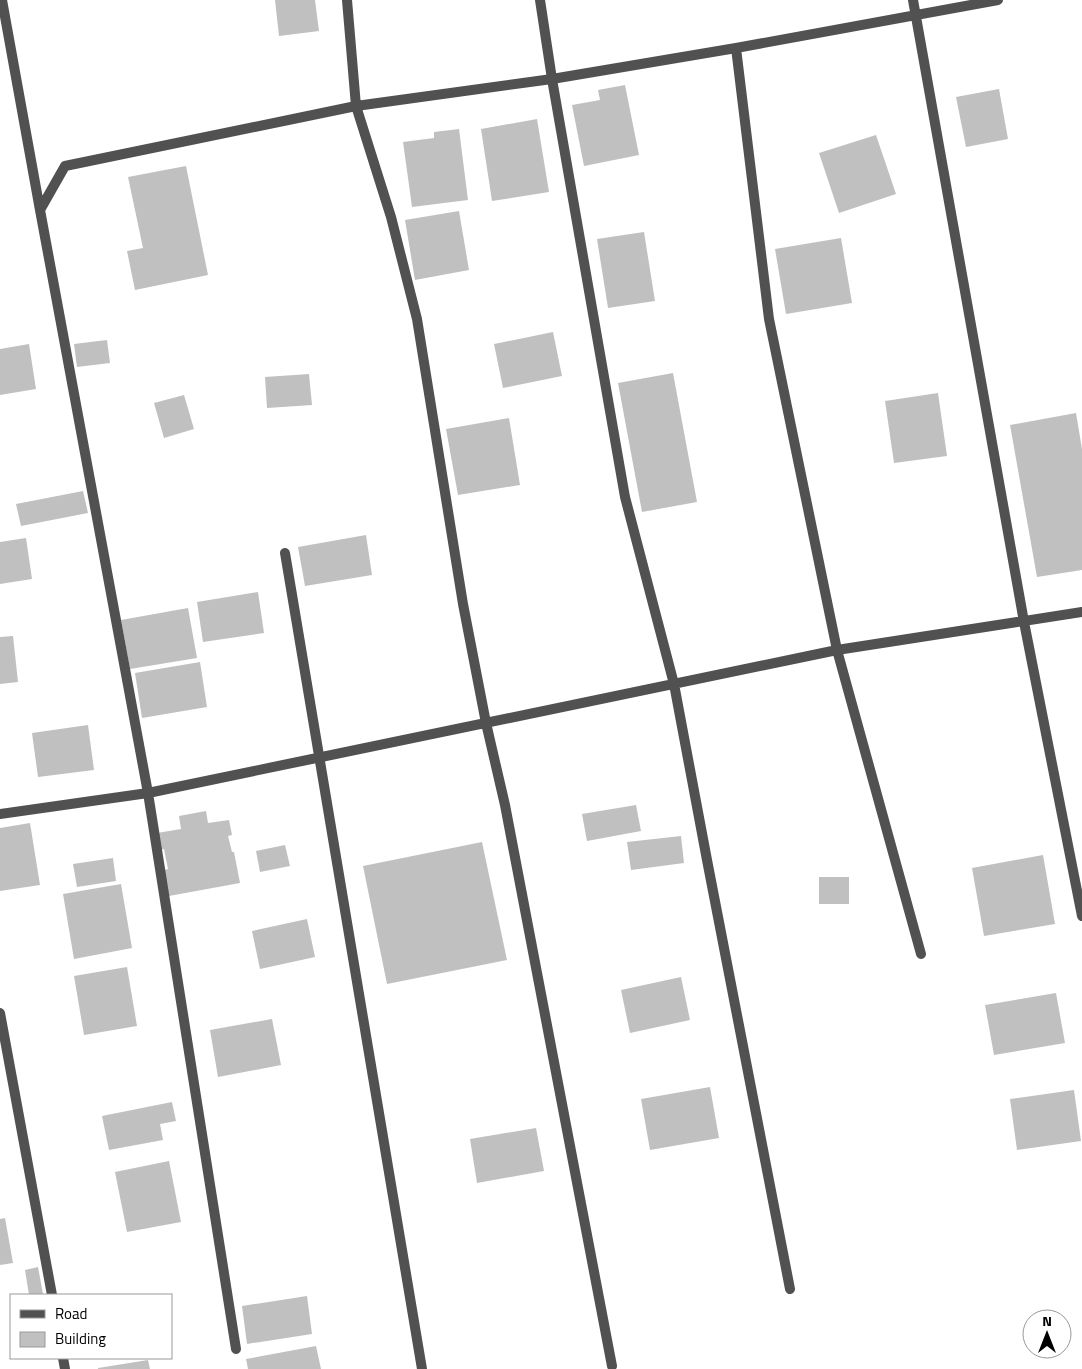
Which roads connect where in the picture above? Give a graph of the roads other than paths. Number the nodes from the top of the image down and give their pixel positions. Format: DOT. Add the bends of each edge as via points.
graph roads {
  1 [pos="2,0"];
  2 [pos="347,0"];
  3 [pos="540,0"];
  4 [pos="913,0"];
  5 [pos="998,0"];
  6 [pos="916,15"];
  7 [pos="736,48"];
  8 [pos="552,79"];
  9 [pos="356,106"];
  10 [pos="40,210"];
  11 [pos="286,553"];
  12 [pos="1082,612"];
  13 [pos="1024,622"];
  14 [pos="837,650"];
  15 [pos="674,684"];
  16 [pos="486,723"];
  17 [pos="320,757"];
  18 [pos="148,793"];
  19 [pos="0,814"];
  20 [pos="1082,916"];
  21 [pos="921,954"];
  22 [pos="0,1013"];
  23 [pos="790,1289"];
  24 [pos="52,1294"];
  25 [pos="236,1349"];
  26 [pos="612,1366"];
  27 [pos="422,1369"];
  1 -- 10 [label="street"];
  2 -- 9 [label="street"];
  3 -- 8 [label="street"];
  4 -- 6 [label="street"];
  5 -- 6 [label="street"];
  6 -- 7 [label="street"];
  6 -- 13 [label="street"];
  7 -- 8 [label="street"];
  7 -- 14 [label="street" via="769,319"];
  8 -- 9 [label="street"];
  8 -- 15 [label="street" via="624,497"];
  9 -- 10 [label="street" via="65,166"];
  9 -- 16 [label="street" via="391,217 417,319 463,604"];
  10 -- 18 [label="street"];
  11 -- 17 [label="street"];
  12 -- 13 [label="street"];
  13 -- 14 [label="street"];
  13 -- 20 [label="street"];
  14 -- 15 [label="street"];
  14 -- 21 [label="street"];
  15 -- 16 [label="street"];
  15 -- 23 [label="street"];
  16 -- 17 [label="street"];
  16 -- 26 [label="street" via="505,805"];
  17 -- 18 [label="street"];
  17 -- 27 [label="street"];
  18 -- 19 [label="street"];
  18 -- 25 [label="street"];
  22 -- 24 [label="street"];
}
